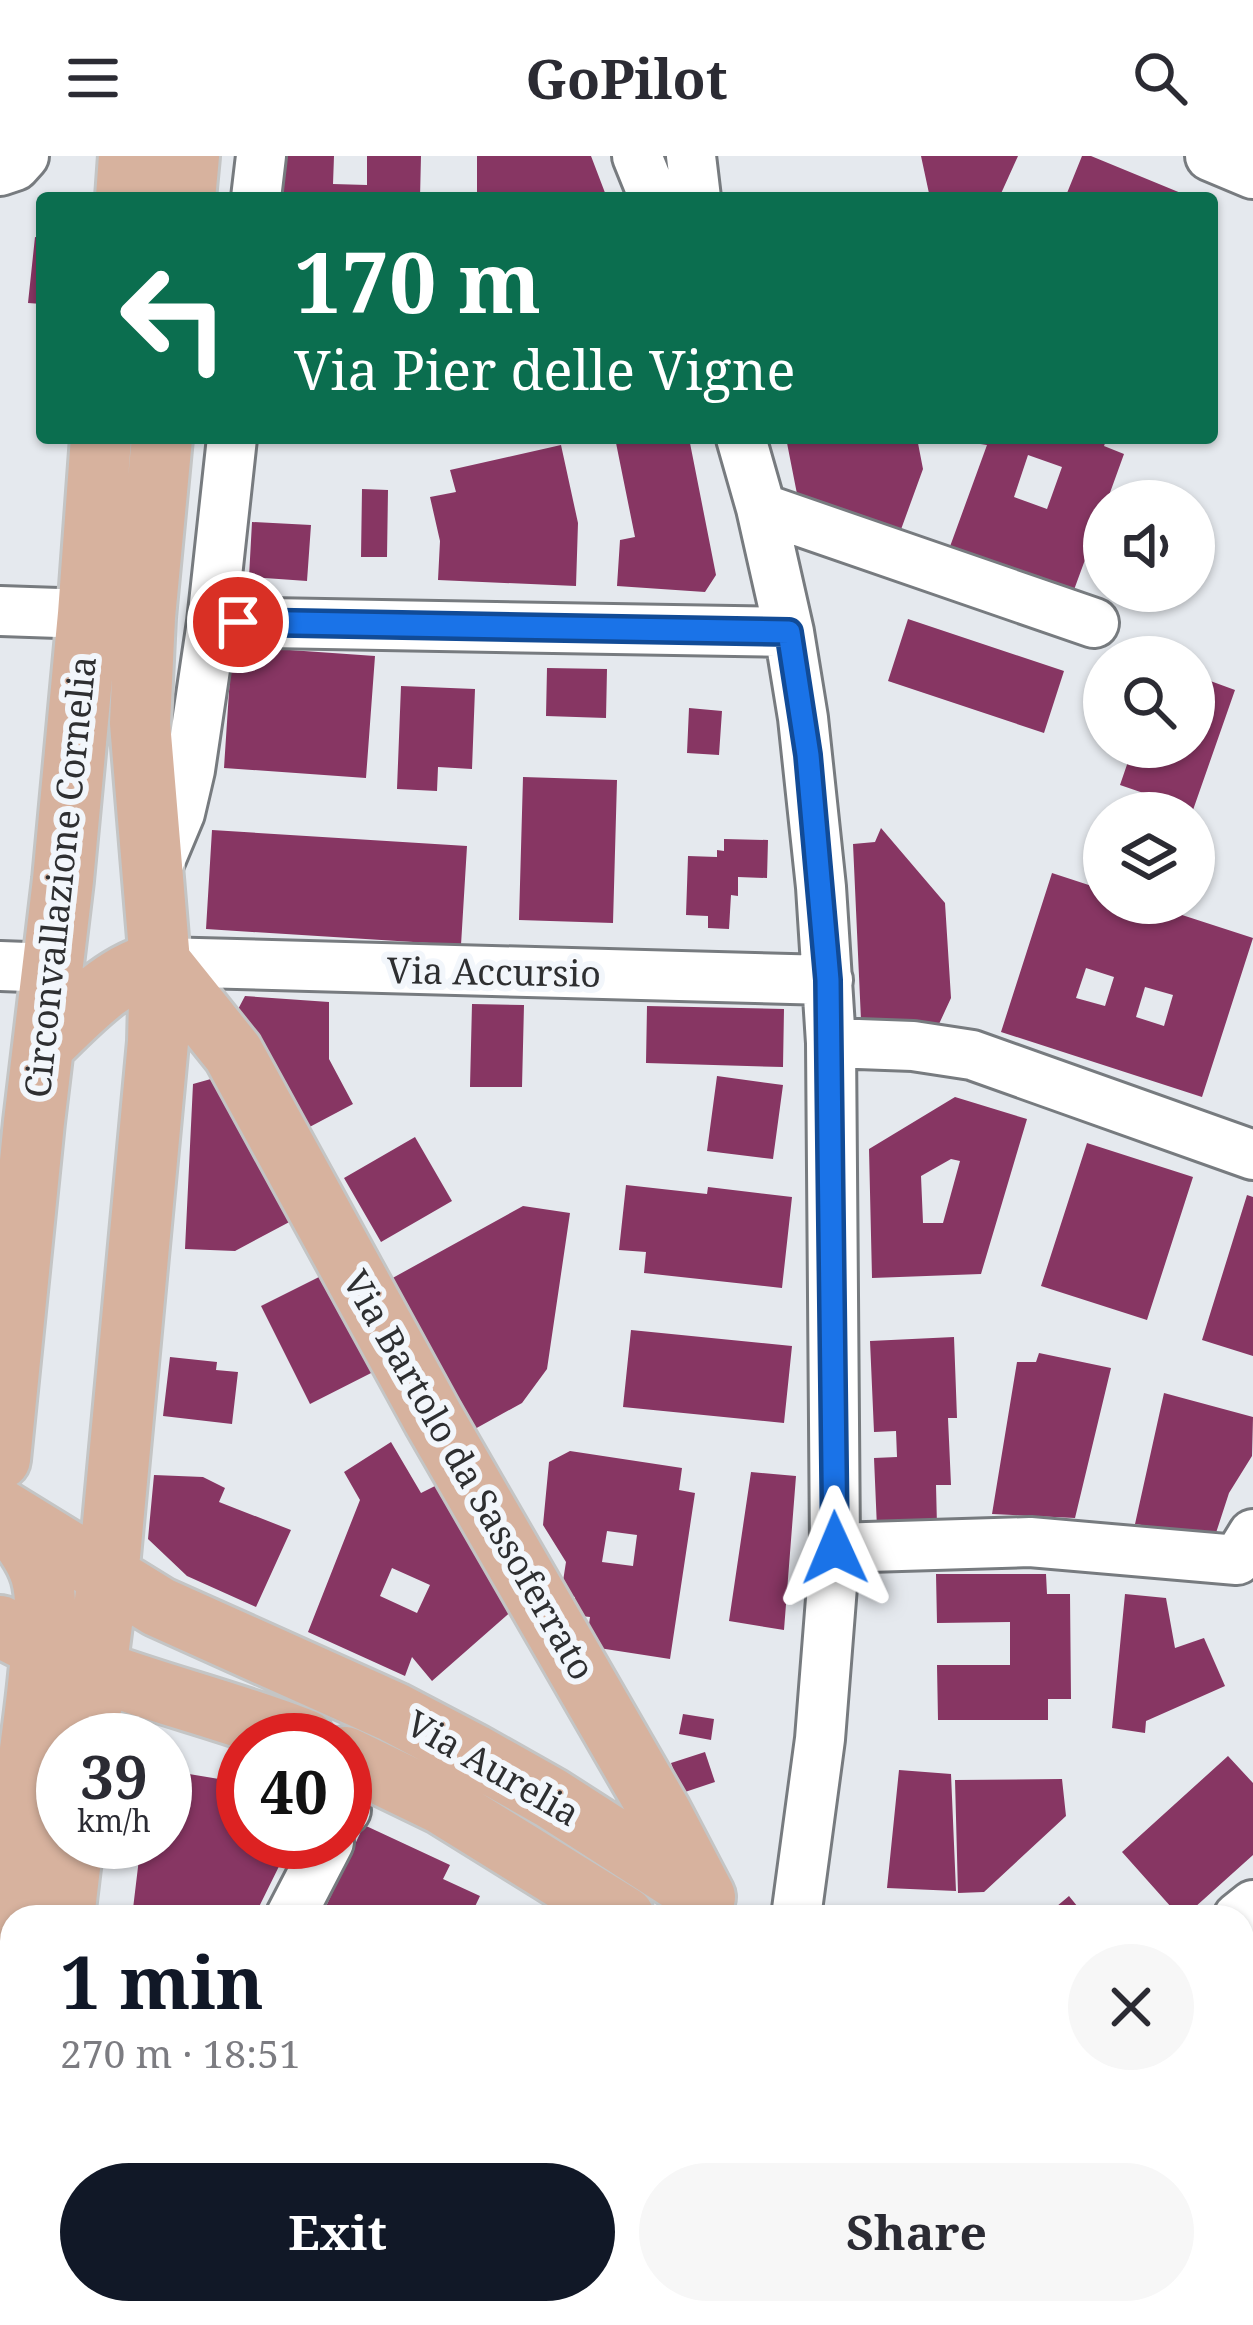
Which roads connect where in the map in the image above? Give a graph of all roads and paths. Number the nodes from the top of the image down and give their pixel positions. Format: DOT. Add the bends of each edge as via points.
graph roads {
  1 [pos="24,156"];
  2 [pos="130,156"];
  3 [pos="189,156"];
  4 [pos="261,156"];
  5 [pos="637,156"];
  6 [pos="691,156"];
  7 [pos="1210,156"];
  8 [pos="0,171"];
  9 [pos="1253,174"];
  10 [pos="127,192"];
  11 [pos="186,192"];
  12 [pos="257,192"];
  13 [pos="652,192"];
  14 [pos="695,192"];
  15 [pos="101,444"];
  16 [pos="161,444"];
  17 [pos="231,444"];
  18 [pos="743,444"];
  19 [pos="761,508"];
  20 [pos="0,611"];
  21 [pos="88,614"];
  22 [pos="212,622"];
  23 [pos="1094,623"];
  24 [pos="789,632"];
  25 [pos="154,875"];
  26 [pos="160,962"];
  27 [pos="27,967"];
  28 [pos="828,980"];
  29 [pos="831,1043"];
  30 [pos="44,1045"];
  31 [pos="1253,1155"];
  32 [pos="0,1459"];
  33 [pos="0,1510"];
  34 [pos="1245,1547"];
  35 [pos="835,1548"];
  36 [pos="108,1577"];
  37 [pos="21,1637"];
  38 [pos="97,1673"];
  39 [pos="91,1713"];
  40 [pos="228,1713"];
  41 [pos="372,1770"];
  42 [pos="70,1869"];
  43 [pos="315,1869"];
  44 [pos="9,1905"];
  45 [pos="65,1905"];
  46 [pos="296,1905"];
  47 [pos="605,1905"];
  48 [pos="718,1905"];
  49 [pos="720,1905"];
  50 [pos="798,1905"];
  1 -- 8 [label="street"];
  2 -- 10 [label="main road"];
  3 -- 11 [label="main road"];
  4 -- 12 [label="street"];
  5 -- 13 [label="street"];
  6 -- 14 [label="street"];
  7 -- 9 [label="street"];
  15 -- 21 [label="main road, Circonvallazione Cornelia"];
  16 -- 25 [label="main road, Circonvallazione Cornelia" via="140,723"];
  17 -- 22 [label="street, Circonvallazione Cornelia"];
  18 -- 19 [label="street"];
  19 -- 23 [label="street"];
  19 -- 24 [label="street"];
  20 -- 21 [label="street"];
  21 -- 27 [label="main road, Circonvallazione Cornelia"];
  22 -- 24 [label="street"];
  22 -- 25 [label="street, Circonvallazione Cornelia" via="186,792"];
  24 -- 28 [label="street"];
  25 -- 26 [label="main road, Circonvallazione Cornelia"];
  26 -- 28 [label="street, Via Accursio"];
  26 -- 30 [label="main road" via="100,992"];
  26 -- 36 [label="main road, Circonvallazione Cornelia"];
  26 -- 49 [label="main road, Via Bartolo da Sassoferrato" via="233,1053 433,1418"];
  27 -- 30 [label="main road, Circonvallazione Cornelia"];
  28 -- 29 [label="street"];
  29 -- 31 [label="street" via="972,1055"];
  29 -- 35 [label="street"];
  30 -- 32 [label="main road, Circonvallazione Cornelia"];
  33 -- 36 [label="main road, Via Aurelia"];
  33 -- 37 [label="main road" via="41,1574 44,1596"];
  34 -- 35 [label="street"];
  35 -- 50 [label="street"];
  36 -- 38 [label="main road, Circonvallazione Cornelia"];
  36 -- 48 [label="main road, Via Aurelia" via="453,1744"];
  37 -- 38 [label="main road"];
  37 -- 44 [label="main road" via="35,1720"];
  38 -- 39 [label="main road, Circonvallazione Cornelia"];
  38 -- 40 [label="main road"];
  41 -- 47 [label="main road, Via Aurelia"];
  42 -- 45 [label="main road"];
  43 -- 46 [label="street"];
}
